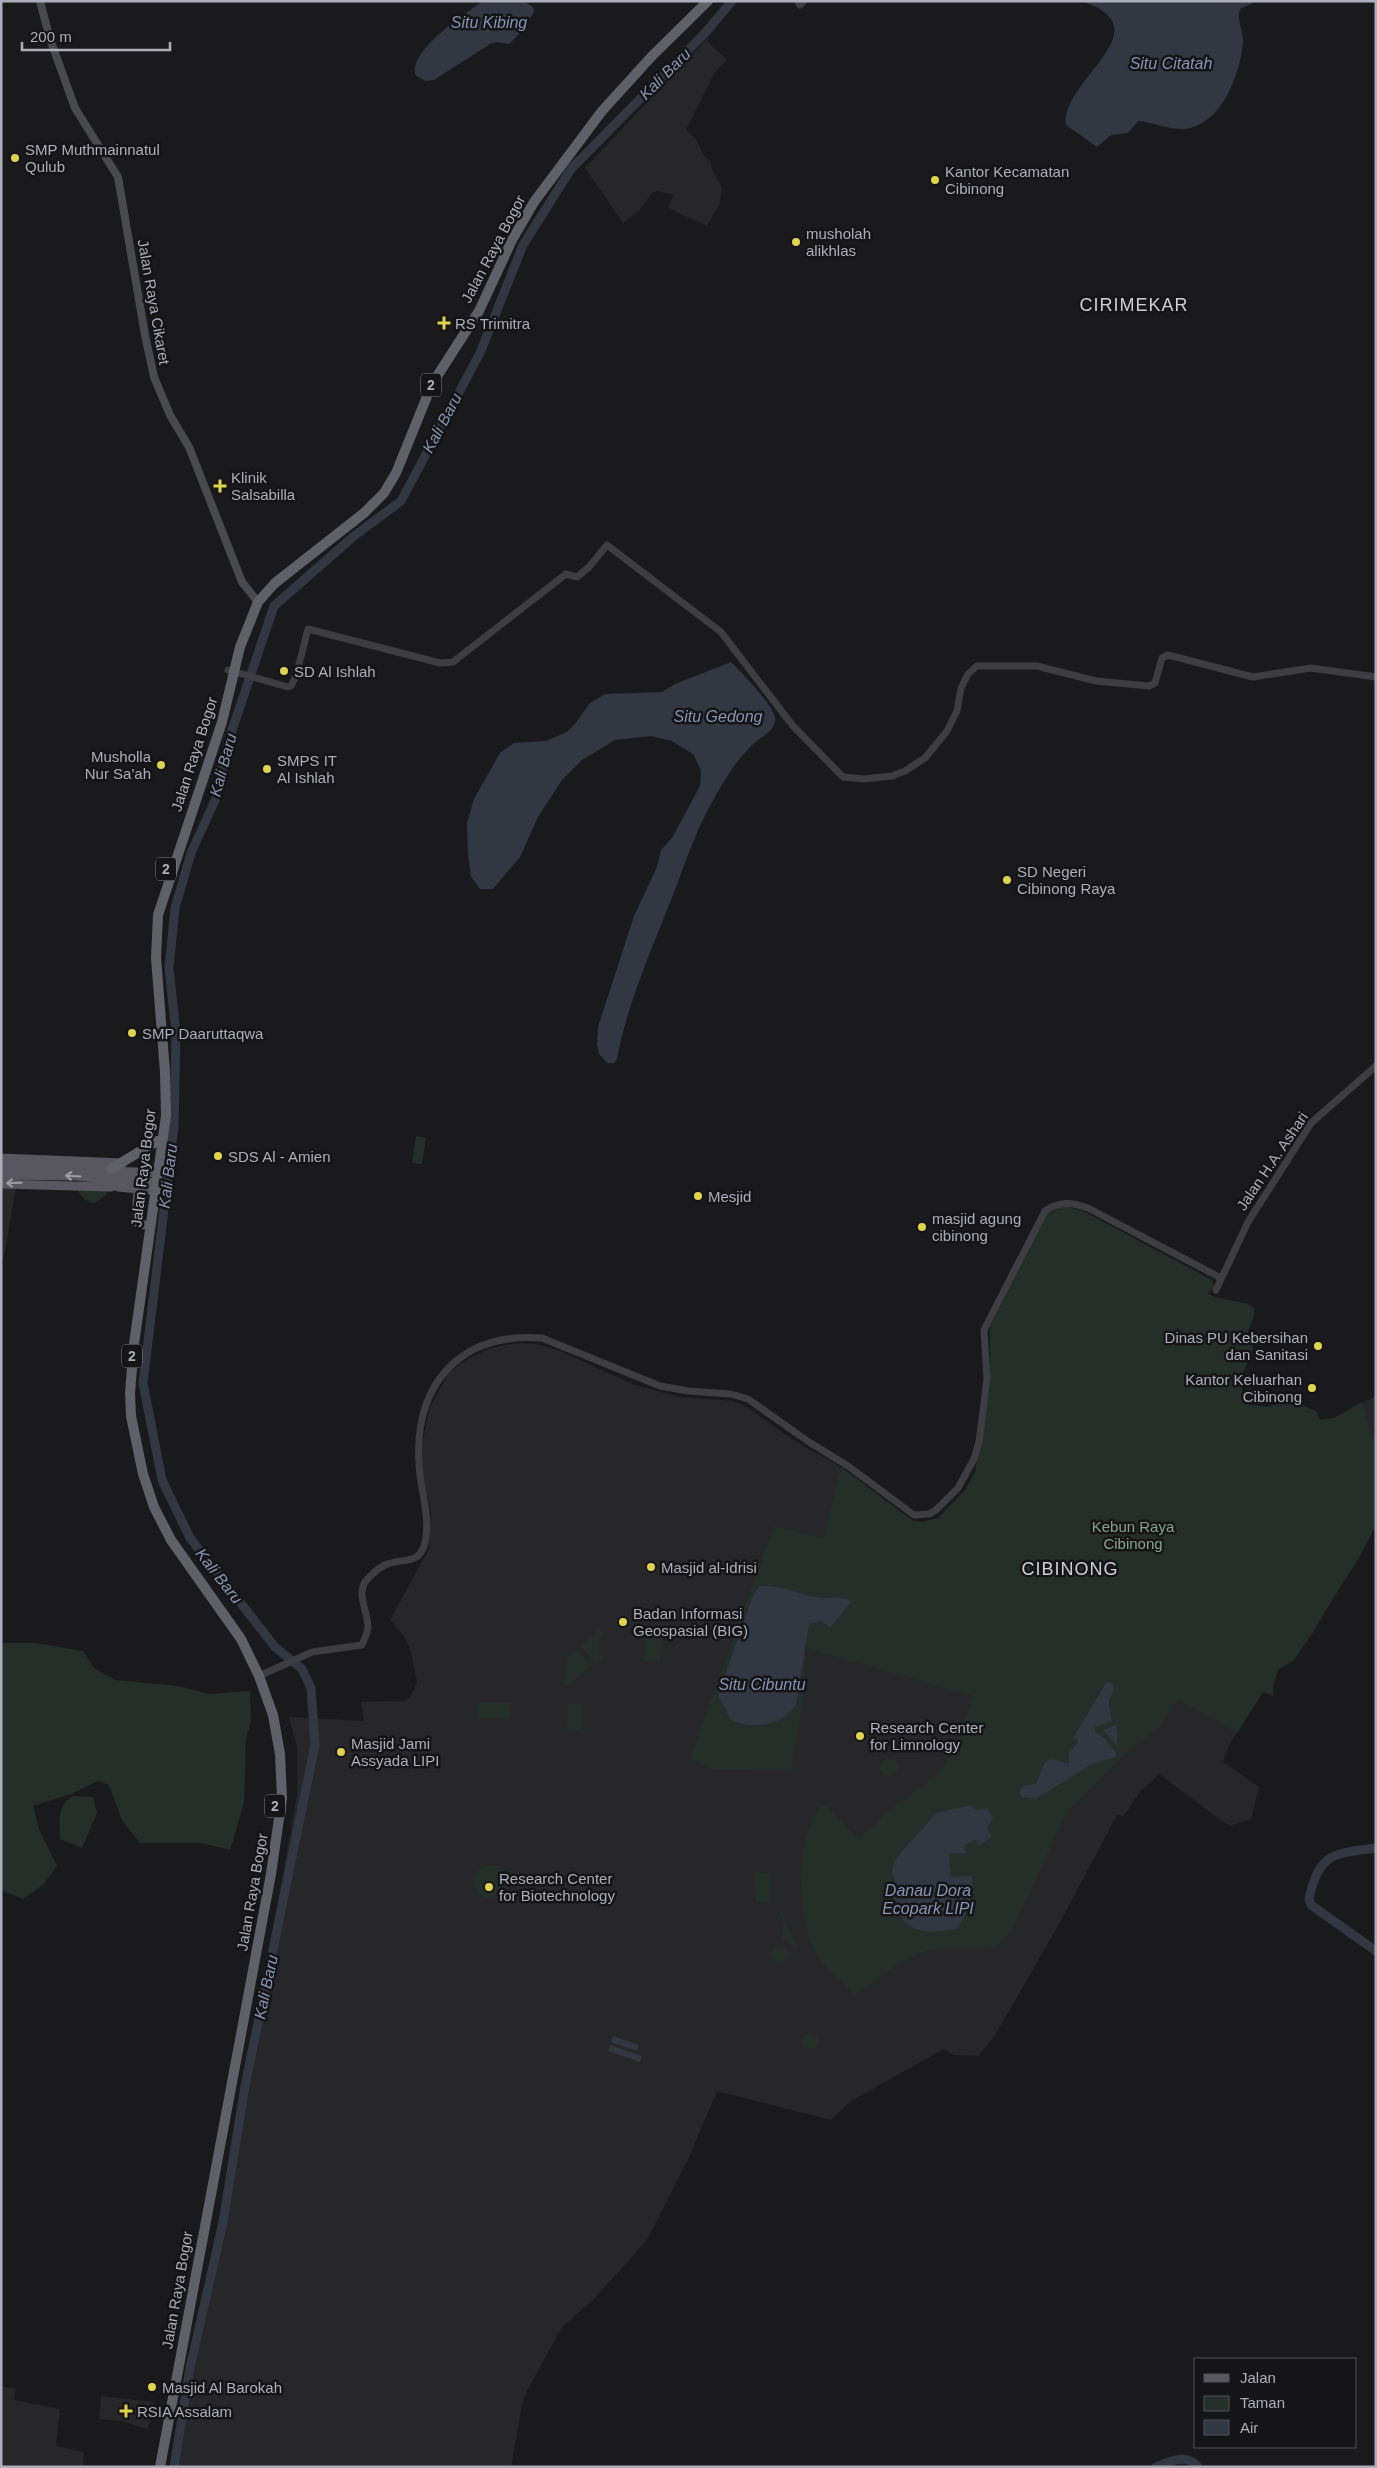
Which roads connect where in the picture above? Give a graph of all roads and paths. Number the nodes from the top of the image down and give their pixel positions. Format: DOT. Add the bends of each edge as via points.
graph roads {
  1 [pos="40,1"];
  2 [pos="700,1"];
  3 [pos="708,1"];
  4 [pos="797,1"];
  5 [pos="804,1"];
  6 [pos="448,352"];
  7 [pos="255,600"];
  8 [pos="231,671"];
  9 [pos="1376,678"];
  10 [pos="198,783"];
  11 [pos="1376,1066"];
  12 [pos="157,1140"];
  13 [pos="1,1158"];
  14 [pos="122,1163"];
  15 [pos="75,1164"];
  16 [pos="1,1166"];
  17 [pos="111,1169"];
  18 [pos="1,1175"];
  19 [pos="132,1180"];
  20 [pos="154,1180"];
  21 [pos="1,1184"];
  22 [pos="111,1186"];
  23 [pos="138,1188"];
  24 [pos="144,1225"];
  25 [pos="146,1238"];
  26 [pos="1221,1278"];
  27 [pos="1216,1290"];
  28 [pos="143,1487"];
  29 [pos="259,1676"];
  30 [pos="252,1956"];
  31 [pos="154,2467"];
  32 [pos="160,2467"];
  1 -- 7 [label="main road, Jalan Raya Cikaret" via="75,108 118,176 154,377 188,447 242,582"];
  2 -- 6 [label="highway, Jalan Raya Bogor / 2" via="640,59 551,167 517,218"];
  3 -- 6 [label="highway, Jalan Raya Bogor / 2" via="602,111 572,149 522,221 479,311"];
  4 -- 5 [label="street" via="800,5"];
  6 -- 7 [label="highway, Jalan Raya Bogor / 2" via="384,493 364,513"];
  7 -- 8 [label="highway, Jalan Raya Bogor / 2"];
  8 -- 9 [label="street" via="291,686 308,629 440,663 453,662 566,574 577,577 607,545 721,632 785,716 840,775 864,779 892,776 930,754 951,725 961,688 968,674 977,666 1046,668 1096,681 1151,686 1157,680 1162,658 1168,655 1253,677 1311,668"];
  8 -- 10 [label="highway, Jalan Raya Bogor / 2" via="222,722"];
  10 -- 12 [label="highway, Jalan Raya Bogor / 2" via="156,900 151,927 150,959 160,1096"];
  10 -- 20 [label="highway, Jalan Raya Bogor / 2" via="157,928 156,958 166,1096"];
  11 -- 26 [label="street, Jalan H.A. Ashari" via="1311,1123 1255,1210"];
  12 -- 14 [label="highway"];
  12 -- 20 [label="highway, Jalan Raya Bogor / 2"];
  13 -- 15 [label="main road"];
  14 -- 15 [label="main road"];
  14 -- 17 [label="highway"];
  15 -- 16 [label="main road"];
  15 -- 17 [label="main road"];
  17 -- 20 [label="main road"];
  19 -- 18 [label="main road, one-way"];
  19 -- 20 [label="main road"];
  19 -- 22 [label="main road"];
  20 -- 23 [label="main road"];
  20 -- 24 [label="highway, Jalan Raya Bogor / 2"];
  20 -- 25 [label="highway, Jalan Raya Bogor / 2"];
  22 -- 21 [label="main road, one-way"];
  22 -- 23 [label="main road"];
  23 -- 24 [label="main road" via="136,1222"];
  24 -- 25 [label="highway, Jalan Raya Bogor / 2"];
  25 -- 28 [label="highway, Jalan Raya Bogor / 2" via="128,1344 124,1393 129,1441"];
  26 -- 27 [label="street, Jalan H.A. Ashari"];
  26 -- 29 [label="street" via="1088,1208 1068,1202 1045,1211 984,1330 987,1378 974,1459 958,1488 936,1510 920,1516 914,1515 748,1399 660,1386 542,1338 496,1341 480,1346 464,1354 444,1371 425,1405 418,1443 426,1540 422,1552 411,1560 386,1564 366,1582 363,1588 368,1627 362,1645 304,1655"];
  28 -- 29 [label="highway, Jalan Raya Bogor / 2" via="171,1540 242,1638"];
  28 -- 30 [label="highway, Jalan Raya Bogor / 2" via="147,1509 165,1543 236,1642 267,1716 276,1781 275,1803"];
  29 -- 30 [label="highway, Jalan Raya Bogor / 2" via="273,1715 282,1779 281,1809"];
  30 -- 31 [label="highway, Jalan Raya Bogor / 2"];
  30 -- 32 [label="highway, Jalan Raya Bogor / 2"];
}
